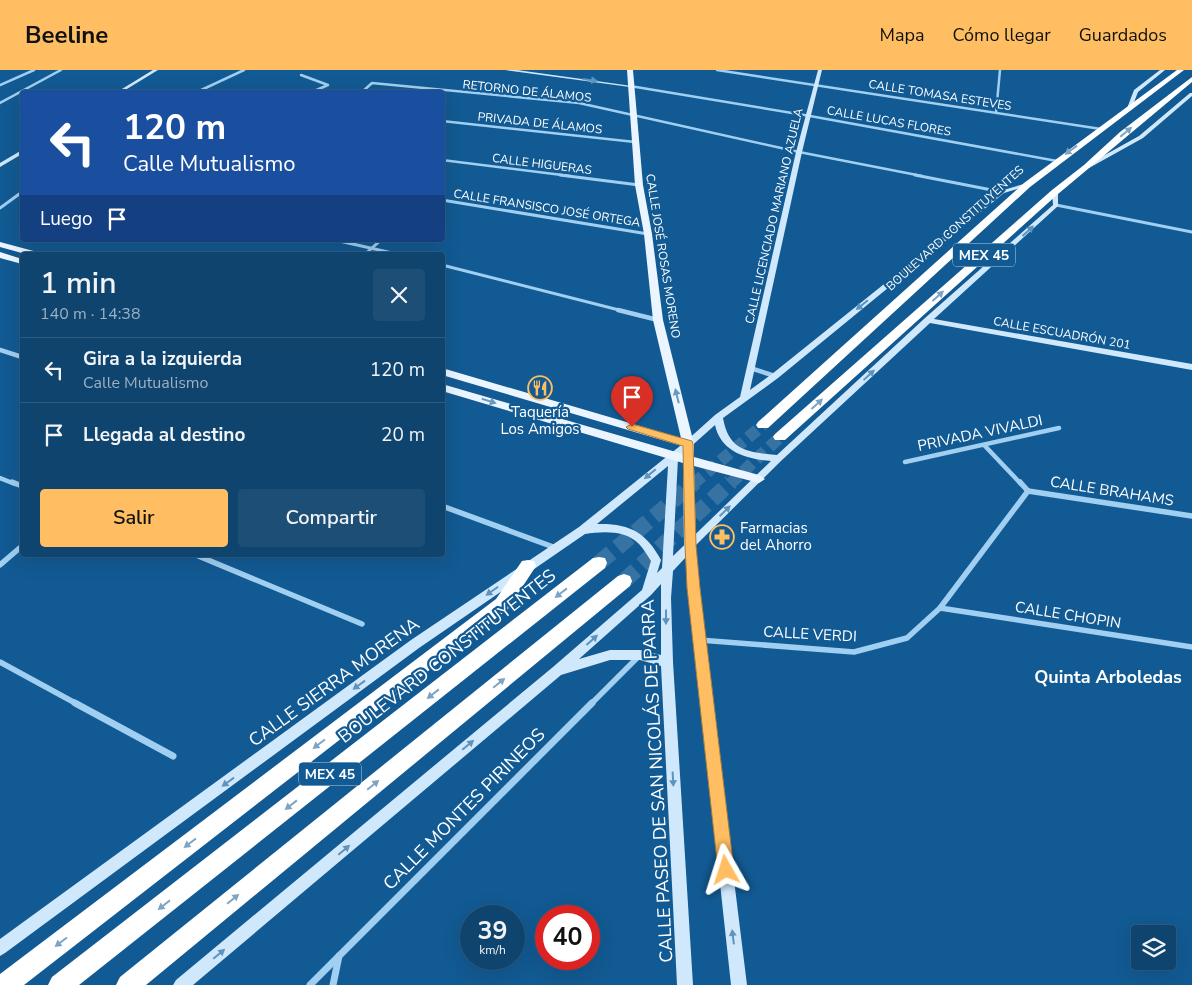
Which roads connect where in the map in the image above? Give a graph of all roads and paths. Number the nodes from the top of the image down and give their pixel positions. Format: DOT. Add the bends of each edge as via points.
graph roads {
  1 [pos="34,70"];
  2 [pos="61,70"];
  3 [pos="156,70"];
  4 [pos="244,70"];
  5 [pos="507,70"];
  6 [pos="630,70"];
  7 [pos="717,70"];
  8 [pos="820,70"];
  9 [pos="1000,70"];
  10 [pos="1163,70"];
  11 [pos="1181,70"];
  12 [pos="302,75"];
  13 [pos="1192,79"];
  14 [pos="0,85"];
  15 [pos="817,85"];
  16 [pos="630,86"];
  17 [pos="24,90"];
  18 [pos="122,90"];
  19 [pos="201,90"];
  20 [pos="317,90"];
  21 [pos="364,90"];
  22 [pos="444,90"];
  23 [pos="445,90"];
  24 [pos="20,92"];
  25 [pos="1192,94"];
  26 [pos="0,103"];
  27 [pos="1128,110"];
  28 [pos="996,112"];
  29 [pos="633,116"];
  30 [pos="810,116"];
  31 [pos="445,121"];
  32 [pos="1101,129"];
  33 [pos="635,142"];
  34 [pos="799,152"];
  35 [pos="20,153"];
  36 [pos="445,160"];
  37 [pos="1056,161"];
  38 [pos="0,165"];
  39 [pos="1087,167"];
  40 [pos="639,185"];
  41 [pos="1027,185"];
  42 [pos="1002,192"];
  43 [pos="1055,192"];
  44 [pos="20,193"];
  45 [pos="445,200"];
  46 [pos="1056,205"];
  47 [pos="0,208"];
  48 [pos="1192,232"];
  49 [pos="648,234"];
  50 [pos="344,242"];
  51 [pos="379,242"];
  52 [pos="0,244"];
  53 [pos="372,248"];
  54 [pos="28,252"];
  55 [pos="367,252"];
  56 [pos="389,252"];
  57 [pos="0,255"];
  58 [pos="20,261"];
  59 [pos="445,267"];
  60 [pos="658,320"];
  61 [pos="928,320"];
  62 [pos="0,350"];
  63 [pos="20,357"];
  64 [pos="1192,367"];
  65 [pos="750,368"];
  66 [pos="445,373"];
  67 [pos="775,376"];
  68 [pos="445,387"];
  69 [pos="744,397"];
  70 [pos="718,417"];
  71 [pos="763,425"];
  72 [pos="1059,428"];
  73 [pos="780,437"];
  74 [pos="688,444"];
  75 [pos="985,446"];
  76 [pos="673,456"];
  77 [pos="779,458"];
  78 [pos="689,459"];
  79 [pos="905,462"];
  80 [pos="0,478"];
  81 [pos="759,479"];
  82 [pos="20,485"];
  83 [pos="1028,490"];
  84 [pos="445,507"];
  85 [pos="1192,516"];
  86 [pos="583,530"];
  87 [pos="690,545"];
  88 [pos="20,548"];
  89 [pos="556,549"];
  90 [pos="201,557"];
  91 [pos="599,563"];
  92 [pos="0,565"];
  93 [pos="528,566"];
  94 [pos="669,568"];
  95 [pos="624,581"];
  96 [pos="647,592"];
  97 [pos="940,608"];
  98 [pos="362,624"];
  99 [pos="699,640"];
  100 [pos="1192,647"];
  101 [pos="640,655"];
  102 [pos="0,662"];
  103 [pos="666,662"];
  104 [pos="558,671"];
  105 [pos="173,756"];
  106 [pos="0,948"];
  107 [pos="339,955"];
  108 [pos="5,985"];
  109 [pos="60,985"];
  110 [pos="128,985"];
  111 [pos="181,985"];
  112 [pos="310,985"];
  113 [pos="333,985"];
  114 [pos="685,985"];
  115 [pos="739,985"];
  1 -- 14 [label="street"];
  2 -- 17 [label="street"];
  3 -- 18 [label="street"];
  4 -- 19 [label="street"];
  5 -- 16 [label="street, one-way"];
  6 -- 16 [label="main road, CALLE JOSÉ ROSAS MORENO"];
  7 -- 15 [label="street, CALLE TOMASA ESTEVES"];
  8 -- 15 [label="street, CALLE LICENCIADO MARIANO AZUELA"];
  9 -- 28 [label="street"];
  10 -- 27 [label="street" via="1136,90"];
  11 -- 27 [label="highway, BOULEVARD CONSTITUYENTES / MEX 45"];
  12 -- 20 [label="street" via="328,85"];
  39 -- 13 [label="highway, MEX 45, one-way"];
  15 -- 28 [label="street, CALLE TOMASA ESTEVES"];
  15 -- 30 [label="street, CALLE LICENCIADO MARIANO AZUELA"];
  16 -- 29 [label="main road, CALLE JOSÉ ROSAS MORENO"];
  16 -- 30 [label="street, CALLE LUCAS FLORES"];
  21 -- 22 [label="street, RETORNO DE ÁLAMOS" via="372,83"];
  23 -- 29 [label="street, RETORNO DE ÁLAMOS" via="579,103"];
  24 -- 26 [label="street"];
  25 -- 39 [label="street" via="1141,137"];
  27 -- 32 [label="highway, BOULEVARD CONSTITUYENTES / MEX 45"];
  28 -- 32 [label="street, CALLE TOMASA ESTEVES"];
  29 -- 33 [label="main road, CALLE JOSÉ ROSAS MORENO"];
  29 -- 34 [label="street, RETORNO DE ÁLAMOS"];
  30 -- 34 [label="street, CALLE LICENCIADO MARIANO AZUELA"];
  30 -- 37 [label="street, CALLE LUCAS FLORES"];
  31 -- 33 [label="street, PRIVADA DE ÁLAMOS"];
  32 -- 37 [label="highway, BOULEVARD CONSTITUYENTES / MEX 45, one-way"];
  33 -- 40 [label="main road, CALLE JOSÉ ROSAS MORENO"];
  34 -- 42 [label="street, RETORNO DE ÁLAMOS"];
  34 -- 65 [label="street, CALLE LICENCIADO MARIANO AZUELA"];
  35 -- 38 [label="street"];
  36 -- 40 [label="street, CALLE HIGUERAS"];
  37 -- 41 [label="highway, BOULEVARD CONSTITUYENTES / MEX 45"];
  39 -- 43 [label="highway, MEX 45"];
  40 -- 49 [label="main road, CALLE JOSÉ ROSAS MORENO"];
  41 -- 42 [label="street"];
  41 -- 71 [label="highway, BOULEVARD CONSTITUYENTES / MEX 45"];
  42 -- 67 [label="street, CALLE SIERRA MORENA, one-way"];
  43 -- 46 [label="street"];
  73 -- 43 [label="highway, MEX 45, one-way"];
  44 -- 47 [label="street"];
  45 -- 49 [label="street, CALLE FRANSISCO JOSÉ ORTEGA"];
  46 -- 48 [label="street"];
  61 -- 46 [label="street, one-way"];
  49 -- 60 [label="main road, CALLE JOSÉ ROSAS MORENO"];
  50 -- 53 [label="street"];
  51 -- 53 [label="street"];
  52 -- 54 [label="main road"];
  53 -- 55 [label="street"];
  53 -- 56 [label="street"];
  57 -- 58 [label="main road"];
  59 -- 60 [label="street"];
  74 -- 60 [label="main road, CALLE JOSÉ ROSAS MORENO, one-way"];
  61 -- 64 [label="street, CALLE ESCUADRÓN 201"];
  77 -- 61 [label="street, one-way"];
  62 -- 63 [label="street"];
  65 -- 67 [label="street"];
  65 -- 69 [label="street, CALLE LICENCIADO MARIANO AZUELA"];
  66 -- 74 [label="main road"];
  67 -- 69 [label="street, CALLE SIERRA MORENA"];
  68 -- 76 [label="main road, one-way"];
  69 -- 70 [label="street, CALLE SIERRA MORENA"];
  70 -- 74 [label="street, CALLE SIERRA MORENA"];
  70 -- 77 [label="street" via="719,428 730,447 760,457"];
  72 -- 75 [label="street, PRIVADA VIVALDI"];
  74 -- 76 [label="street, CALLE SIERRA MORENA"];
  74 -- 78 [label="main road"];
  75 -- 79 [label="street, PRIVADA VIVALDI"];
  75 -- 83 [label="street"];
  76 -- 78 [label="main road"];
  76 -- 86 [label="street, CALLE SIERRA MORENA, one-way"];
  76 -- 94 [label="street, CALLE PASEO DE SAN NICOLÁS DE PARRA"];
  77 -- 81 [label="street"];
  78 -- 81 [label="main road"];
  78 -- 87 [label="main road"];
  80 -- 82 [label="street"];
  87 -- 81 [label="street, one-way"];
  83 -- 85 [label="street, CALLE BRAHAMS"];
  83 -- 97 [label="street, CALLE VERDI"];
  84 -- 89 [label="street"];
  86 -- 89 [label="street, CALLE SIERRA MORENA"];
  86 -- 96 [label="street" via="600,527 621,530 641,539 656,560"];
  87 -- 94 [label="street"];
  87 -- 99 [label="street"];
  88 -- 92 [label="street"];
  89 -- 93 [label="street, CALLE SIERRA MORENA"];
  90 -- 98 [label="street"];
  91 -- 109 [label="highway, BOULEVARD CONSTITUYENTES / MEX 45, one-way"];
  93 -- 106 [label="street, CALLE SIERRA MORENA, one-way" via="415,644"];
  93 -- 108 [label="highway, one-way" via="502,604"];
  94 -- 96 [label="street"];
  94 -- 103 [label="street, CALLE PASEO DE SAN NICOLÁS DE PARRA, one-way"];
  110 -- 95 [label="highway, MEX 45, one-way"];
  104 -- 96 [label="street, one-way"];
  97 -- 99 [label="street, CALLE VERDI" via="907,638 854,652"];
  97 -- 100 [label="street, CALLE CHOPIN"];
  115 -- 99 [label="street, one-way"];
  101 -- 103 [label="street"];
  101 -- 104 [label="street" via="610,655"];
  101 -- 107 [label="street, CALLE MONTES PIRINEOS"];
  102 -- 105 [label="street"];
  103 -- 114 [label="street, CALLE PASEO DE SAN NICOLÁS DE PARRA, one-way"];
  111 -- 104 [label="street, one-way"];
  107 -- 112 [label="street, CALLE MONTES PIRINEOS"];
  107 -- 113 [label="street"];
}
